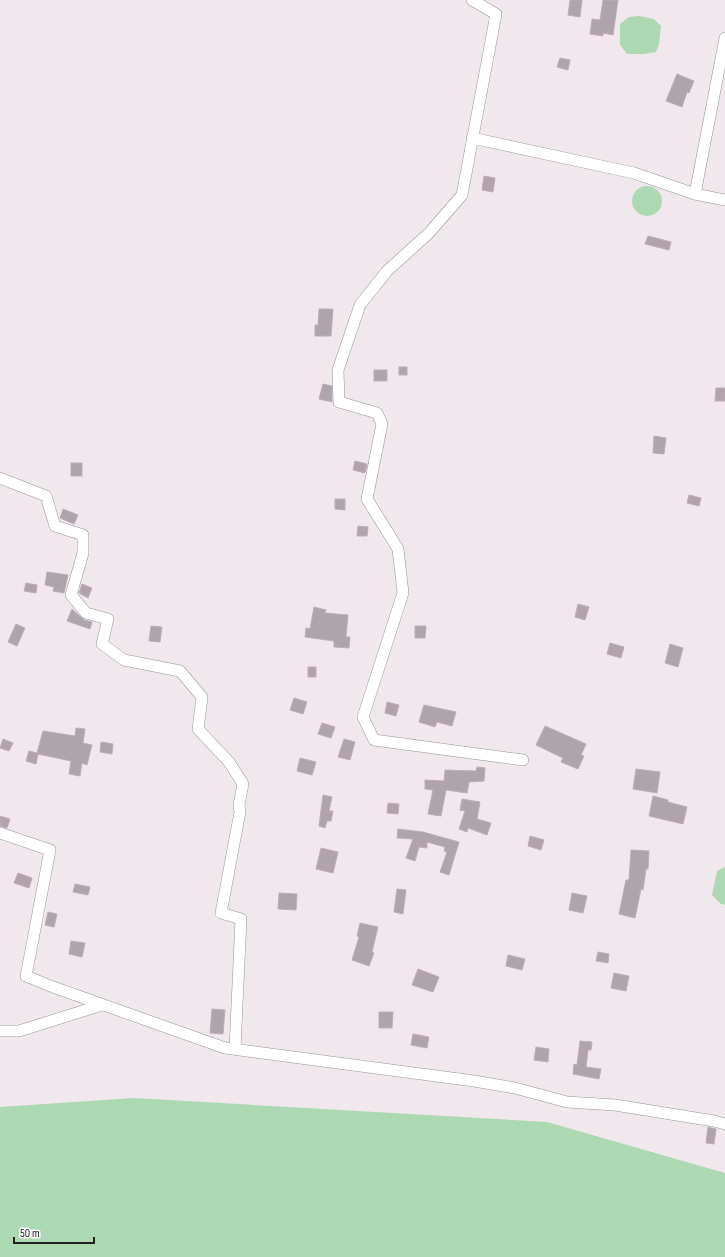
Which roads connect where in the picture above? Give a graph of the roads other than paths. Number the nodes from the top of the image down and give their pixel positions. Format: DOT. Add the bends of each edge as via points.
graph roads {
  1 [pos="472,0"];
  2 [pos="725,38"];
  3 [pos="472,138"];
  4 [pos="695,194"];
  5 [pos="725,200"];
  6 [pos="0,478"];
  7 [pos="523,760"];
  8 [pos="0,833"];
  9 [pos="102,1004"];
  10 [pos="0,1031"];
  11 [pos="235,1049"];
  12 [pos="725,1124"];
  1 -- 3 [label="street" via="496,14"];
  2 -- 4 [label="street"];
  3 -- 4 [label="street" via="634,173"];
  3 -- 7 [label="street" via="462,195 429,233 386,271 360,305 338,370 339,402 377,413 382,424 367,499 398,549 403,593 363,717 374,740"];
  4 -- 5 [label="street"];
  6 -- 11 [label="street" via="46,496 55,526 83,535 83,553 71,595 86,613 108,619 102,644 124,660 180,671 202,697 198,729 230,762 244,784 238,805 240,812 221,913 241,918"];
  8 -- 9 [label="street" via="50,850 26,976"];
  9 -- 10 [label="street" via="19,1031"];
  9 -- 11 [label="street" via="225,1048"];
  11 -- 12 [label="street" via="474,1081 515,1088 567,1102 615,1105"];
}
